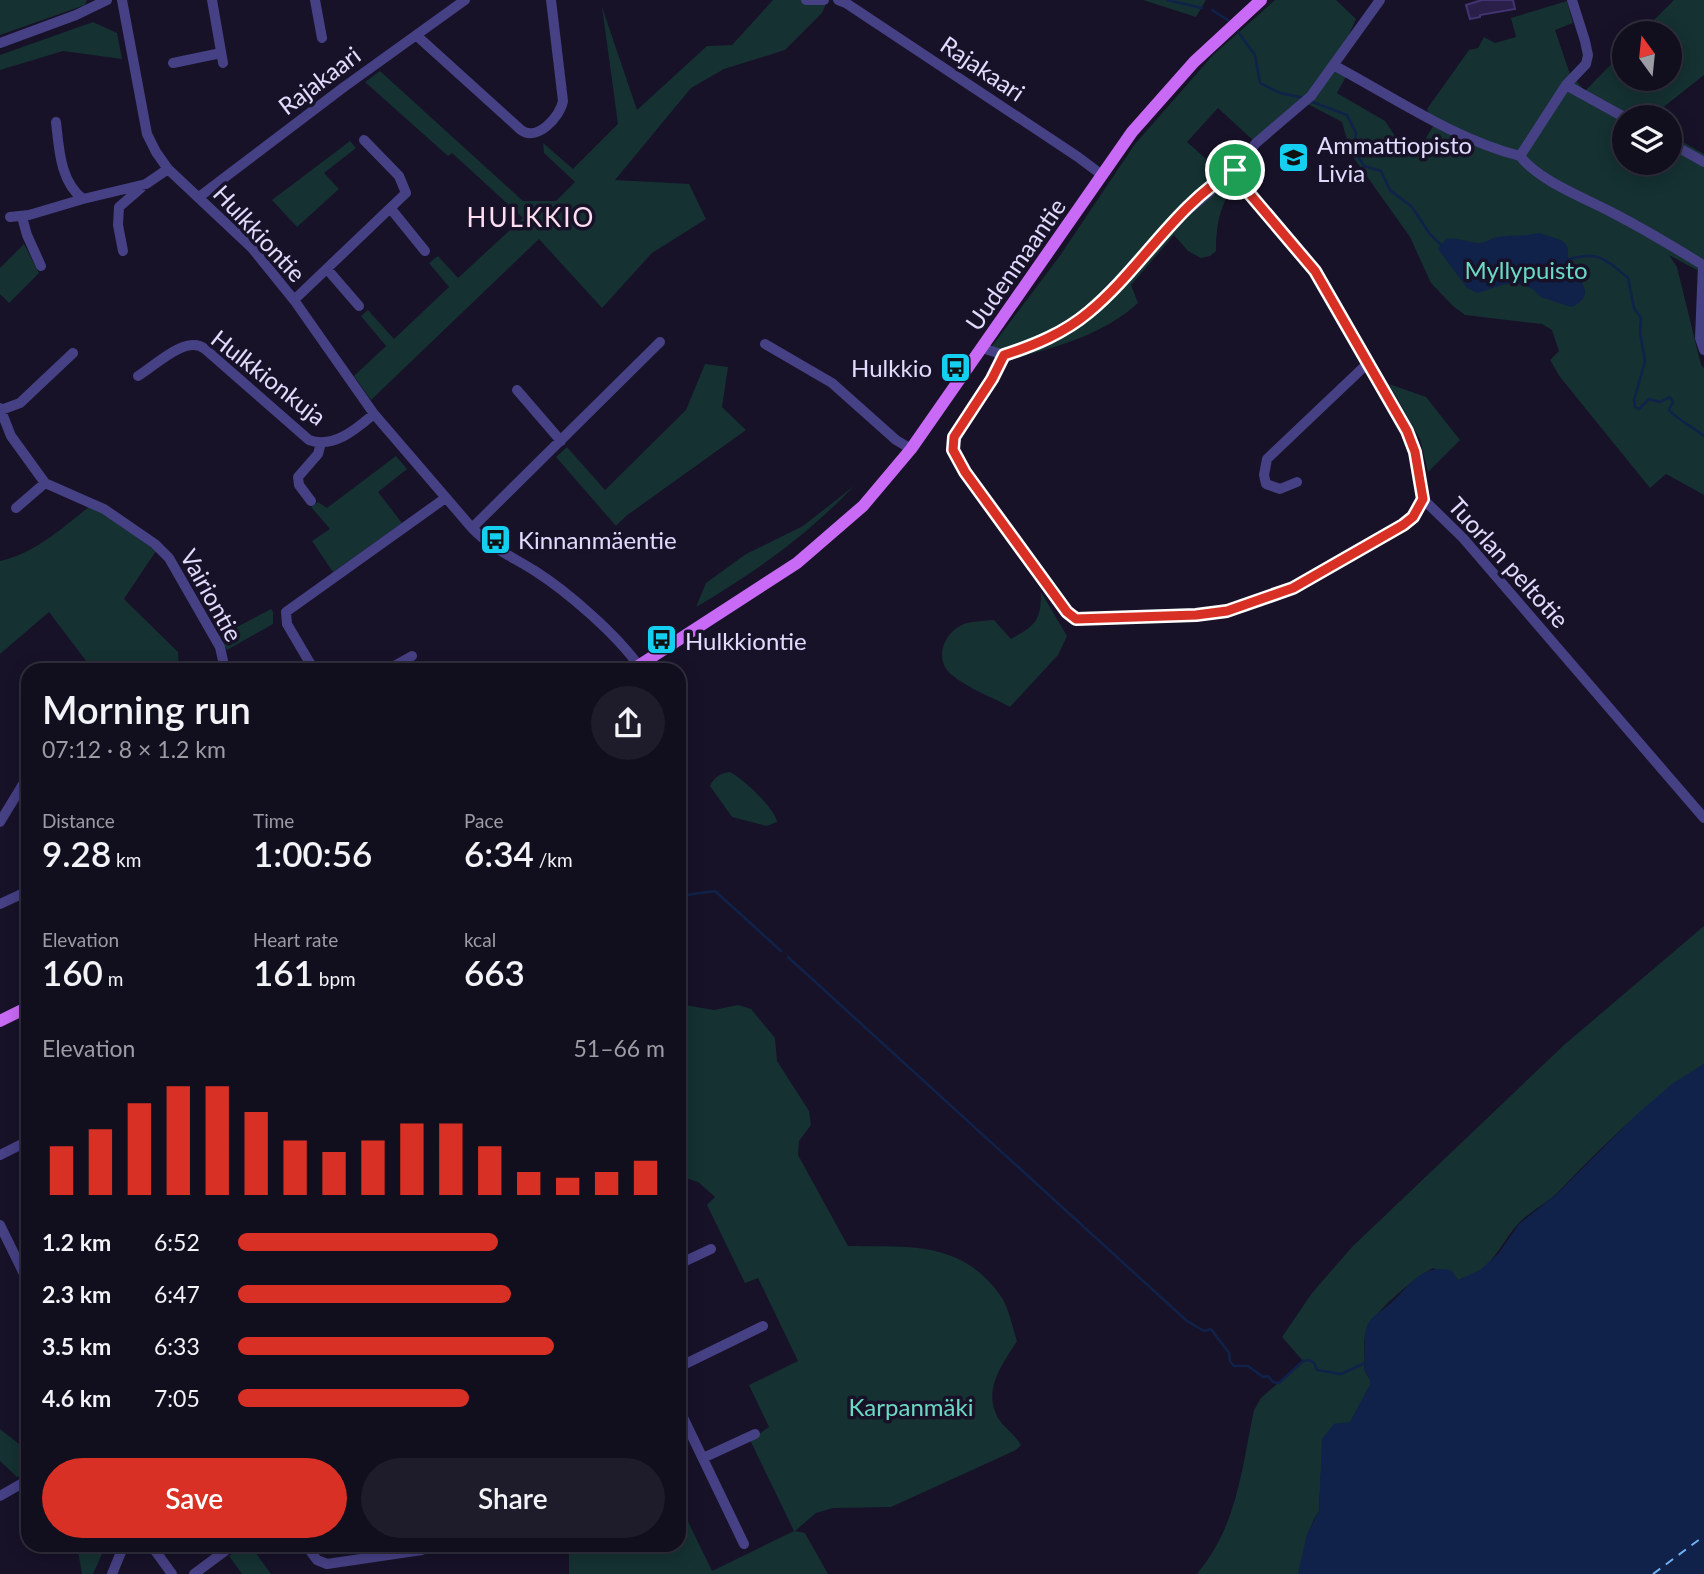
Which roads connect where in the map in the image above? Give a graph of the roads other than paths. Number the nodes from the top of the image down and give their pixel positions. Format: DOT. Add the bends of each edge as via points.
graph roads {
  1 [pos="107,0"];
  2 [pos="122,0"];
  3 [pos="212,0"];
  4 [pos="314,0"];
  5 [pos="465,0"];
  6 [pos="551,0"];
  7 [pos="806,0"];
  8 [pos="824,0"];
  9 [pos="838,0"];
  10 [pos="1261,0"];
  11 [pos="1380,0"];
  12 [pos="1572,0"];
  13 [pos="416,35"];
  14 [pos="323,38"];
  15 [pos="0,43"];
  16 [pos="173,63"];
  17 [pos="1335,66"];
  18 [pos="1566,85"];
  19 [pos="1612,110"];
  20 [pos="56,122"];
  21 [pos="363,140"];
  22 [pos="1682,150"];
  23 [pos="1520,156"];
  24 [pos="1704,162"];
  25 [pos="168,169"];
  26 [pos="1235,170"];
  27 [pos="1102,175"];
  28 [pos="146,184"];
  29 [pos="199,197"];
  30 [pos="83,199"];
  31 [pos="391,209"];
  32 [pos="10,217"];
  33 [pos="22,217"];
  34 [pos="122,251"];
  35 [pos="425,251"];
  36 [pos="1703,263"];
  37 [pos="41,266"];
  38 [pos="327,268"];
  39 [pos="294,300"];
  40 [pos="359,306"];
  41 [pos="660,342"];
  42 [pos="765,344"];
  43 [pos="982,348"];
  44 [pos="1704,349"];
  45 [pos="73,353"];
  46 [pos="1004,355"];
  47 [pos="1368,363"];
  48 [pos="138,376"];
  49 [pos="517,390"];
  50 [pos="1,409"];
  51 [pos="374,414"];
  52 [pos="561,440"];
  53 [pos="321,443"];
  54 [pos="911,449"];
  55 [pos="45,482"];
  56 [pos="1297,482"];
  57 [pos="444,499"];
  58 [pos="1423,499"];
  59 [pos="311,500"];
  60 [pos="16,508"];
  61 [pos="472,528"];
  62 [pos="412,656"];
  63 [pos="223,663"];
  64 [pos="310,663"];
  65 [pos="400,663"];
  66 [pos="632,663"];
  67 [pos="643,663"];
  68 [pos="21,788"];
  69 [pos="1704,818"];
  70 [pos="0,822"];
  71 [pos="21,894"];
  72 [pos="0,904"];
  73 [pos="21,1010"];
  74 [pos="0,1021"];
  75 [pos="21,1144"];
  76 [pos="0,1155"];
  77 [pos="0,1225"];
  78 [pos="711,1249"];
  79 [pos="686,1261"];
  80 [pos="21,1268"];
  81 [pos="763,1326"];
  82 [pos="686,1364"];
  83 [pos="686,1423"];
  84 [pos="755,1434"];
  85 [pos="703,1458"];
  86 [pos="21,1484"];
  87 [pos="0,1496"];
  88 [pos="744,1544"];
  89 [pos="121,1552"];
  90 [pos="157,1552"];
  91 [pos="224,1552"];
  92 [pos="311,1552"];
  93 [pos="408,1552"];
  94 [pos="112,1574"];
  95 [pos="173,1574"];
  96 [pos="194,1574"];
  1 -- 15 [label="street"];
  2 -- 25 [label="street, Hulkkiontie" via="147,134"];
  3 -- 16 [label="street" via="222,58"];
  4 -- 14 [label="street"];
  5 -- 13 [label="street, Rajakaari"];
  6 -- 13 [label="street" via="563,101 559,112 536,134 520,130"];
  7 -- 8 [label="street"];
  9 -- 27 [label="street, Rajakaari"];
  10 -- 27 [label="main road, Uudenmaantie" via="1168,89"];
  11 -- 17 [label="street"];
  12 -- 18 [label="street" via="1588,55 1586,64"];
  13 -- 29 [label="street, Rajakaari"];
  17 -- 23 [label="street" via="1450,129"];
  17 -- 26 [label="street" via="1308,99 1256,142"];
  18 -- 19 [label="street"];
  18 -- 23 [label="street"];
  20 -- 30 [label="street" via="67,179"];
  21 -- 31 [label="street" via="405,186 403,197"];
  22 -- 24 [label="street"];
  23 -- 36 [label="street" via="1558,184"];
  25 -- 28 [label="street"];
  25 -- 29 [label="street, Hulkkiontie"];
  26 -- 46 [label="street" via="1173,223 1090,312 1044,341"];
  26 -- 47 [label="street, Tuorlan peltotie" via="1237,179 1315,271"];
  27 -- 43 [label="main road, Uudenmaantie"];
  28 -- 30 [label="street"];
  28 -- 34 [label="street" via="119,207"];
  29 -- 39 [label="street, Hulkkiontie" via="252,248"];
  30 -- 33 [label="street"];
  31 -- 35 [label="street"];
  31 -- 38 [label="street"];
  32 -- 33 [label="street"];
  33 -- 37 [label="street"];
  36 -- 44 [label="street" via="1700,338"];
  38 -- 39 [label="street"];
  38 -- 40 [label="street"];
  39 -- 51 [label="street, Hulkkiontie"];
  41 -- 52 [label="street"];
  42 -- 54 [label="street" via="832,383"];
  43 -- 46 [label="street"];
  43 -- 54 [label="main road, Uudenmaantie"];
  45 -- 50 [label="street" via="20,403"];
  46 -- 58 [label="street" via="959,427 953,450 1076,619 1196,615 1262,599 1293,588 1403,525"];
  47 -- 56 [label="street" via="1267,459 1266,484 1280,489"];
  47 -- 58 [label="street, Tuorlan peltotie" via="1407,431"];
  48 -- 53 [label="street, Hulkkionkuja" via="183,347 200,346 304,437"];
  49 -- 52 [label="street"];
  50 -- 55 [label="street" via="11,436"];
  51 -- 53 [label="street, Hulkkionkuja" via="349,434"];
  51 -- 57 [label="street, Hulkkiontie"];
  52 -- 61 [label="street"];
  53 -- 59 [label="street" via="318,454 298,477"];
  54 -- 67 [label="main road, Uudenmaantie" via="863,506 826,540 761,588"];
  55 -- 60 [label="street"];
  55 -- 63 [label="street, Vairiontie" via="104,509 163,551 220,647"];
  57 -- 61 [label="street, Hulkkiontie"];
  57 -- 64 [label="street" via="286,612 287,624"];
  58 -- 69 [label="street, Tuorlan peltotie" via="1467,542"];
  61 -- 66 [label="street, Hulkkiontie" via="484,541 551,583 624,646"];
  62 -- 65 [label="street"];
  68 -- 70 [label="street"];
  71 -- 72 [label="street"];
  73 -- 74 [label="main road"];
  75 -- 76 [label="street"];
  77 -- 80 [label="street"];
  78 -- 79 [label="street"];
  81 -- 82 [label="street"];
  83 -- 85 [label="street"];
  84 -- 85 [label="street"];
  85 -- 88 [label="street"];
  86 -- 87 [label="street"];
  89 -- 94 [label="street"];
  90 -- 95 [label="street"];
  91 -- 96 [label="street"];
  92 -- 93 [label="street" via="327,1564"];
}
